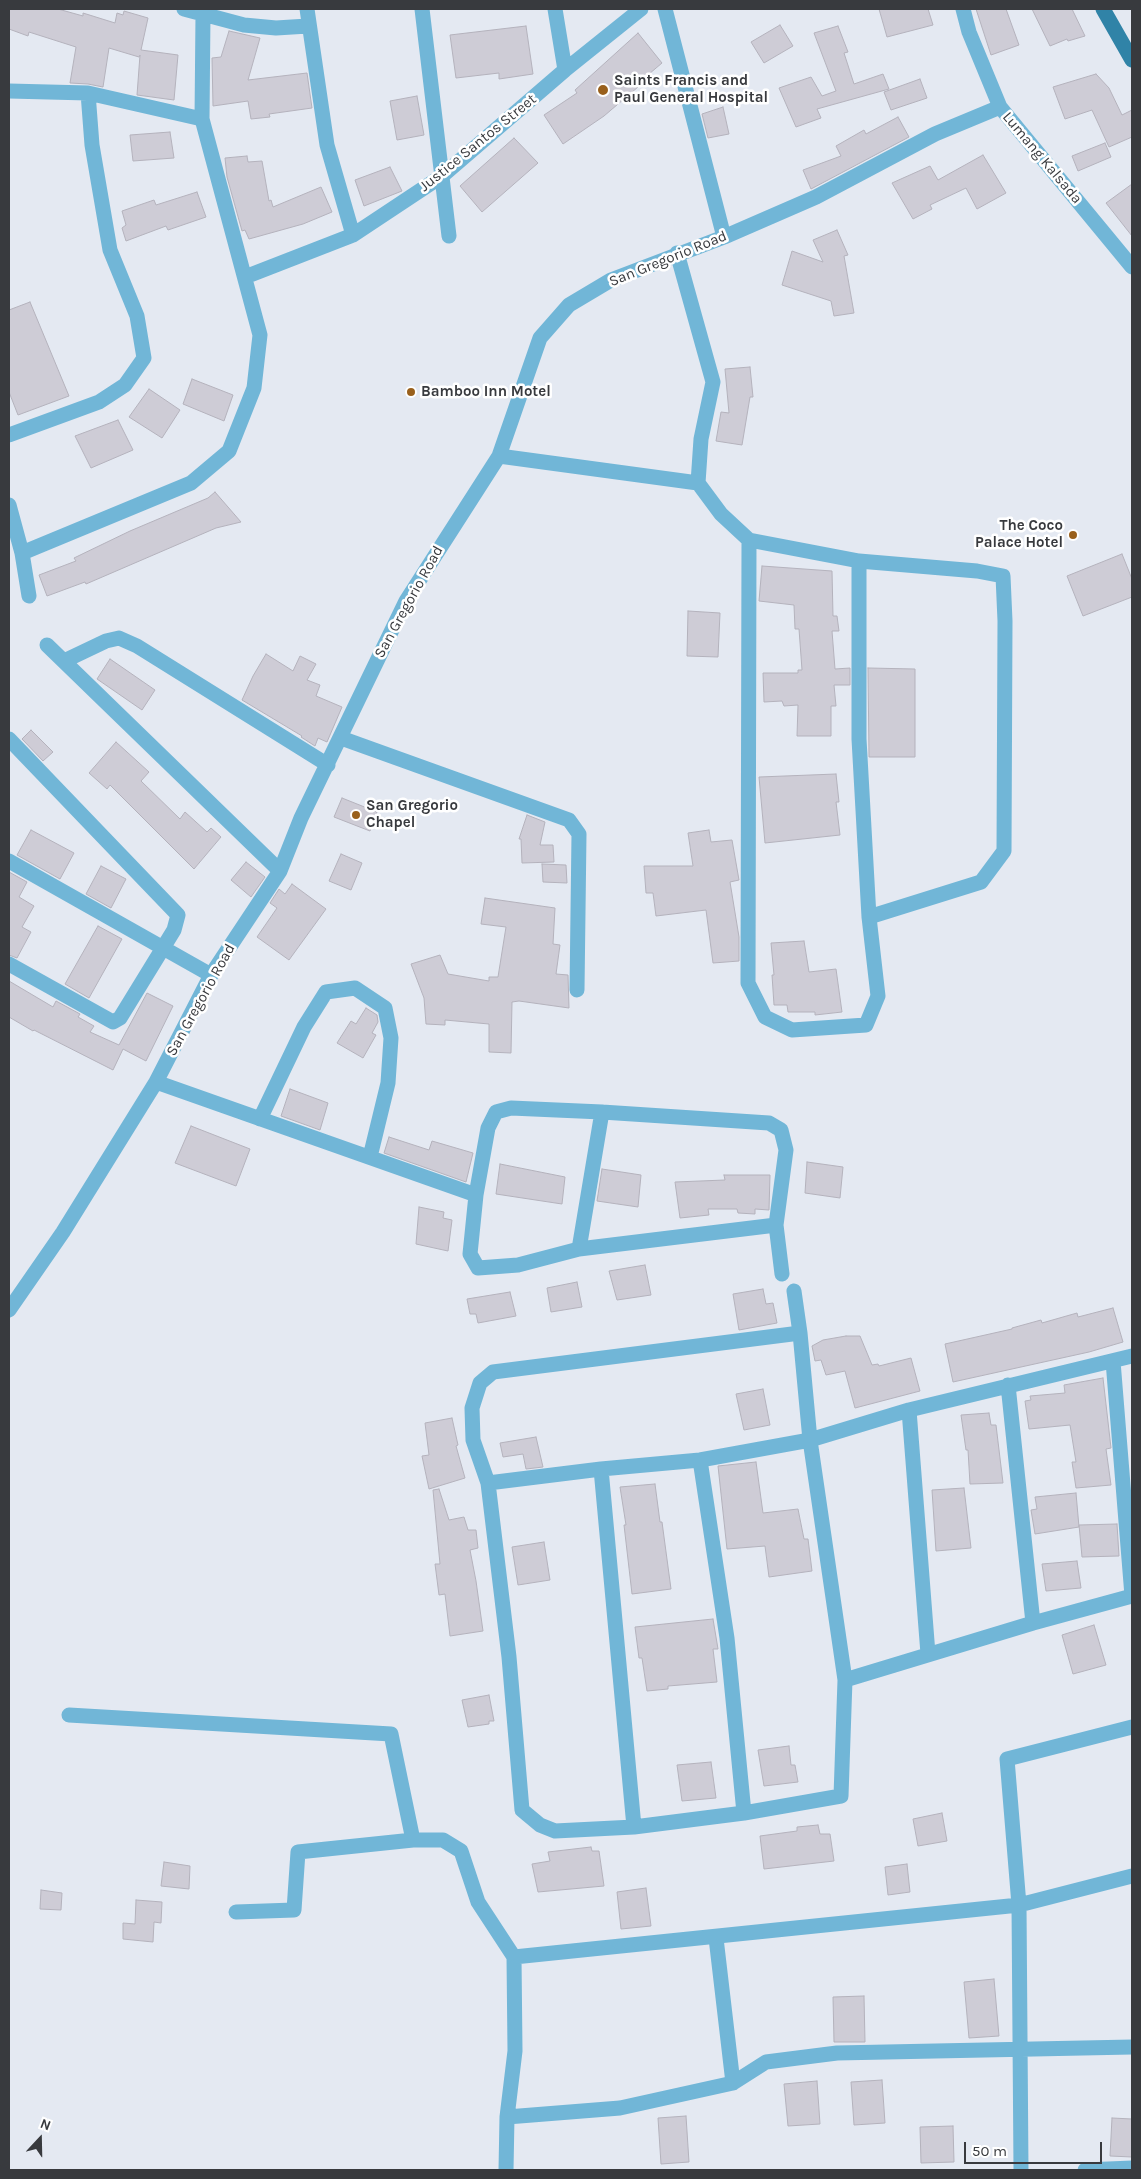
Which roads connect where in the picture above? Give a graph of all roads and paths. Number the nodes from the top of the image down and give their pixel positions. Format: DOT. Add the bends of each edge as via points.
graph roads {
  1 [pos="184,9"];
  2 [pos="307,9"];
  3 [pos="422,9"];
  4 [pos="554,9"];
  5 [pos="641,9"];
  6 [pos="665,9"];
  7 [pos="962,9"];
  8 [pos="1103,9"];
  9 [pos="203,14"];
  10 [pos="308,26"];
  11 [pos="1132,57"];
  12 [pos="565,70"];
  13 [pos="9,91"];
  14 [pos="88,93"];
  15 [pos="1000,108"];
  16 [pos="202,119"];
  17 [pos="442,176"];
  18 [pos="354,235"];
  19 [pos="449,236"];
  20 [pos="724,236"];
  21 [pos="677,253"];
  22 [pos="1132,267"];
  23 [pos="245,276"];
  24 [pos="9,435"];
  25 [pos="499,456"];
  26 [pos="698,483"];
  27 [pos="9,505"];
  28 [pos="749,540"];
  29 [pos="22,553"];
  30 [pos="860,560"];
  31 [pos="29,596"];
  32 [pos="47,645"];
  33 [pos="64,661"];
  34 [pos="341,738"];
  35 [pos="9,739"];
  36 [pos="328,765"];
  37 [pos="9,861"];
  38 [pos="280,871"];
  39 [pos="869,917"];
  40 [pos="163,948"];
  41 [pos="9,964"];
  42 [pos="211,975"];
  43 [pos="577,990"];
  44 [pos="156,1082"];
  45 [pos="602,1112"];
  46 [pos="260,1119"];
  47 [pos="370,1157"];
  48 [pos="476,1195"];
  49 [pos="776,1225"];
  50 [pos="579,1249"];
  51 [pos="782,1274"];
  52 [pos="794,1291"];
  53 [pos="9,1310"];
  54 [pos="800,1333"];
  55 [pos="1132,1356"];
  56 [pos="1113,1361"];
  57 [pos="1008,1385"];
  58 [pos="909,1410"];
  59 [pos="810,1440"];
  60 [pos="700,1460"];
  61 [pos="600,1469"];
  62 [pos="488,1483"];
  63 [pos="1132,1596"];
  64 [pos="1033,1623"];
  65 [pos="928,1654"];
  66 [pos="845,1680"];
  67 [pos="69,1715"];
  68 [pos="1132,1727"];
  69 [pos="744,1813"];
  70 [pos="634,1827"];
  71 [pos="413,1840"];
  72 [pos="1132,1876"];
  73 [pos="1019,1905"];
  74 [pos="236,1912"];
  75 [pos="716,1938"];
  76 [pos="514,1957"];
  77 [pos="1132,2047"];
  78 [pos="1019,2048"];
  79 [pos="733,2083"];
  80 [pos="507,2117"];
  81 [pos="1132,2168"];
  82 [pos="506,2170"];
  83 [pos="1020,2170"];
  84 [pos="1085,2170"];
  1 -- 9 [label="street"];
  2 -- 10 [label="street"];
  3 -- 17 [label="street"];
  4 -- 12 [label="street"];
  5 -- 12 [label="street, Justice Santos Street"];
  6 -- 20 [label="street"];
  7 -- 15 [label="street, Lumang Kalsada"];
  8 -- 11 [label="main road"];
  9 -- 10 [label="street" via="244,25"];
  9 -- 16 [label="street"];
  10 -- 18 [label="street" via="327,145"];
  12 -- 17 [label="street, Justice Santos Street"];
  13 -- 14 [label="street"];
  14 -- 16 [label="street"];
  14 -- 24 [label="street" via="92,145 110,250 137,316 144,358 125,385 99,402"];
  15 -- 20 [label="street, San Gregorio Road" via="935,134 816,197"];
  15 -- 22 [label="street, Lumang Kalsada"];
  16 -- 23 [label="street"];
  17 -- 18 [label="street, Justice Santos Street"];
  17 -- 19 [label="street"];
  18 -- 23 [label="street, Justice Santos Street"];
  20 -- 21 [label="street, San Gregorio Road"];
  21 -- 25 [label="street, San Gregorio Road" via="611,280 568,305 540,338"];
  21 -- 26 [label="street" via="712,382 701,438"];
  23 -- 29 [label="street" via="260,335 254,388 229,451 191,484"];
  25 -- 26 [label="street"];
  25 -- 34 [label="street, San Gregorio Road" via="406,602"];
  26 -- 28 [label="street" via="721,514"];
  27 -- 29 [label="street"];
  28 -- 30 [label="street"];
  28 -- 39 [label="street" via="748,983 764,1017 792,1030 866,1025 878,996"];
  29 -- 31 [label="street"];
  30 -- 39 [label="street" via="859,739"];
  30 -- 39 [label="street" via="1003,576 1005,621 1004,851 981,882"];
  32 -- 33 [label="street"];
  33 -- 36 [label="street" via="119,638 137,646"];
  33 -- 38 [label="street"];
  34 -- 36 [label="street, San Gregorio Road"];
  34 -- 43 [label="street" via="569,820 579,834"];
  35 -- 40 [label="street" via="178,915 174,930"];
  36 -- 38 [label="street, San Gregorio Road" via="301,818"];
  37 -- 40 [label="street"];
  38 -- 42 [label="street, San Gregorio Road"];
  40 -- 41 [label="street" via="120,1018 112,1022"];
  40 -- 42 [label="street"];
  42 -- 44 [label="street, San Gregorio Road"];
  44 -- 46 [label="street"];
  44 -- 53 [label="street, San Gregorio Road" via="63,1232"];
  45 -- 48 [label="street" via="511,1108 496,1112 488,1128"];
  45 -- 49 [label="street" via="769,1123 781,1130 786,1150"];
  45 -- 50 [label="street"];
  46 -- 47 [label="street"];
  46 -- 47 [label="street" via="304,1027 326,992 355,988 385,1008 390,1038 388,1083"];
  47 -- 48 [label="street"];
  48 -- 50 [label="street" via="470,1254 478,1268 518,1265"];
  49 -- 50 [label="street"];
  49 -- 51 [label="street"];
  52 -- 54 [label="street"];
  54 -- 59 [label="street"];
  54 -- 62 [label="street" via="493,1372 480,1383 472,1408 473,1440"];
  55 -- 56 [label="street"];
  56 -- 57 [label="street"];
  56 -- 63 [label="street"];
  57 -- 58 [label="street"];
  57 -- 64 [label="street"];
  58 -- 59 [label="street"];
  58 -- 65 [label="street"];
  59 -- 60 [label="street"];
  59 -- 66 [label="street"];
  60 -- 61 [label="street"];
  60 -- 69 [label="street" via="727,1638"];
  61 -- 62 [label="street"];
  61 -- 70 [label="street"];
  62 -- 70 [label="street" via="509,1657 522,1810 540,1825 555,1831"];
  63 -- 64 [label="street"];
  64 -- 65 [label="street"];
  65 -- 66 [label="street"];
  66 -- 69 [label="street" via="841,1796"];
  67 -- 71 [label="street" via="390,1734"];
  68 -- 73 [label="street" via="1007,1760"];
  69 -- 70 [label="street"];
  71 -- 74 [label="street" via="298,1852 294,1910"];
  71 -- 76 [label="street" via="444,1840 461,1851 478,1902"];
  72 -- 73 [label="street"];
  73 -- 75 [label="street"];
  73 -- 78 [label="street"];
  75 -- 76 [label="street"];
  75 -- 79 [label="street"];
  76 -- 80 [label="street" via="514,2051"];
  77 -- 78 [label="street"];
  78 -- 79 [label="street" via="837,2053 766,2062"];
  78 -- 83 [label="street"];
  79 -- 80 [label="street" via="620,2108"];
  80 -- 82 [label="street"];
  81 -- 84 [label="street"];
}
